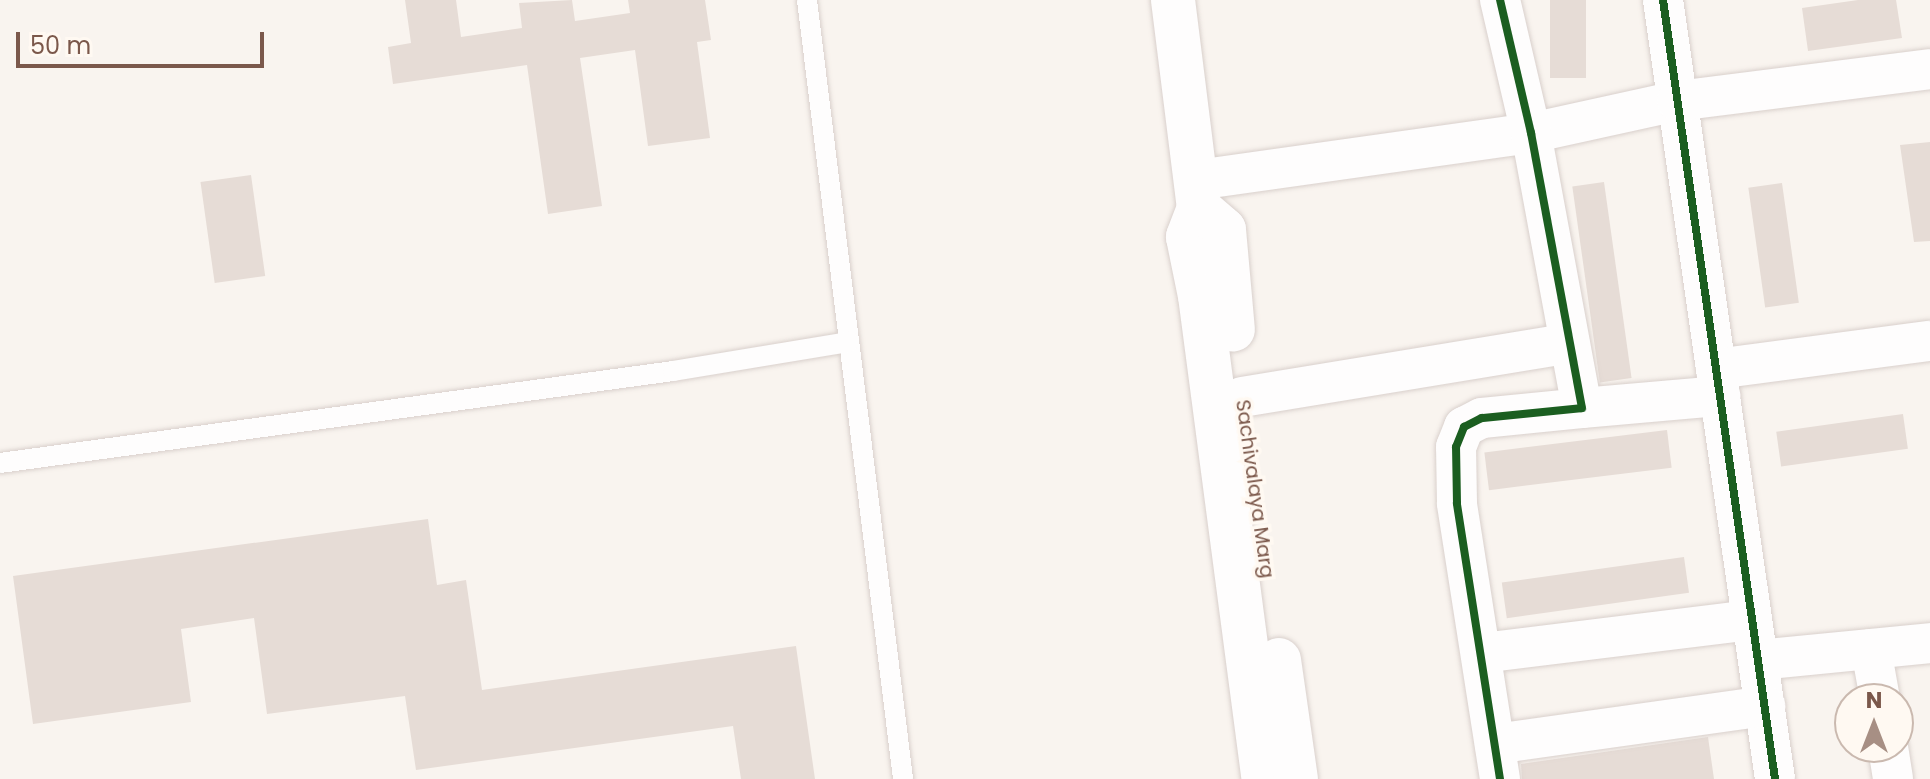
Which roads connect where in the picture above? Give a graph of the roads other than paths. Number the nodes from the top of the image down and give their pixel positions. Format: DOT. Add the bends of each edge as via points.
graph roads {
  1 [pos="807,0"];
  2 [pos="1173,0"];
  3 [pos="1500,0"];
  4 [pos="1663,0"];
  5 [pos="1930,69"];
  6 [pos="1677,101"];
  7 [pos="1531,133"];
  8 [pos="1198,194"];
  9 [pos="1930,341"];
  10 [pos="849,342"];
  11 [pos="1570,343"];
  12 [pos="1718,382"];
  13 [pos="1242,397"];
  14 [pos="1582,408"];
  15 [pos="0,463"];
  16 [pos="1752,620"];
  17 [pos="1930,643"];
  18 [pos="1871,649"];
  19 [pos="1482,653"];
  20 [pos="1758,660"];
  21 [pos="1877,683"];
  22 [pos="1765,706"];
  23 [pos="1497,762"];
  24 [pos="903,779"];
  25 [pos="1264,779"];
  26 [pos="1296,779"];
  27 [pos="1775,779"];
  1 -- 10 [label="lane"];
  2 -- 8 [label="main road, Sachivalaya Marg"];
  3 -- 7 [label="street"];
  4 -- 6 [label="street"];
  5 -- 6 [label="street"];
  6 -- 7 [label="street"];
  6 -- 12 [label="street"];
  7 -- 8 [label="street"];
  7 -- 11 [label="street"];
  8 -- 13 [label="main road, Sachivalaya Marg" via="1224,230"];
  8 -- 25 [label="main road, Sachivalaya Marg" via="1188,237"];
  9 -- 12 [label="street"];
  10 -- 15 [label="lane"];
  10 -- 24 [label="lane"];
  11 -- 13 [label="street"];
  11 -- 14 [label="street"];
  12 -- 14 [label="street"];
  12 -- 16 [label="street"];
  13 -- 26 [label="main road, Sachivalaya Marg"];
  14 -- 19 [label="street" via="1482,418 1464,427 1456,447 1457,503"];
  16 -- 19 [label="street"];
  16 -- 20 [label="street"];
  17 -- 18 [label="street"];
  18 -- 20 [label="street"];
  18 -- 21 [label="street"];
  19 -- 23 [label="street"];
  20 -- 22 [label="street"];
  22 -- 23 [label="street"];
  22 -- 27 [label="street"];
}
